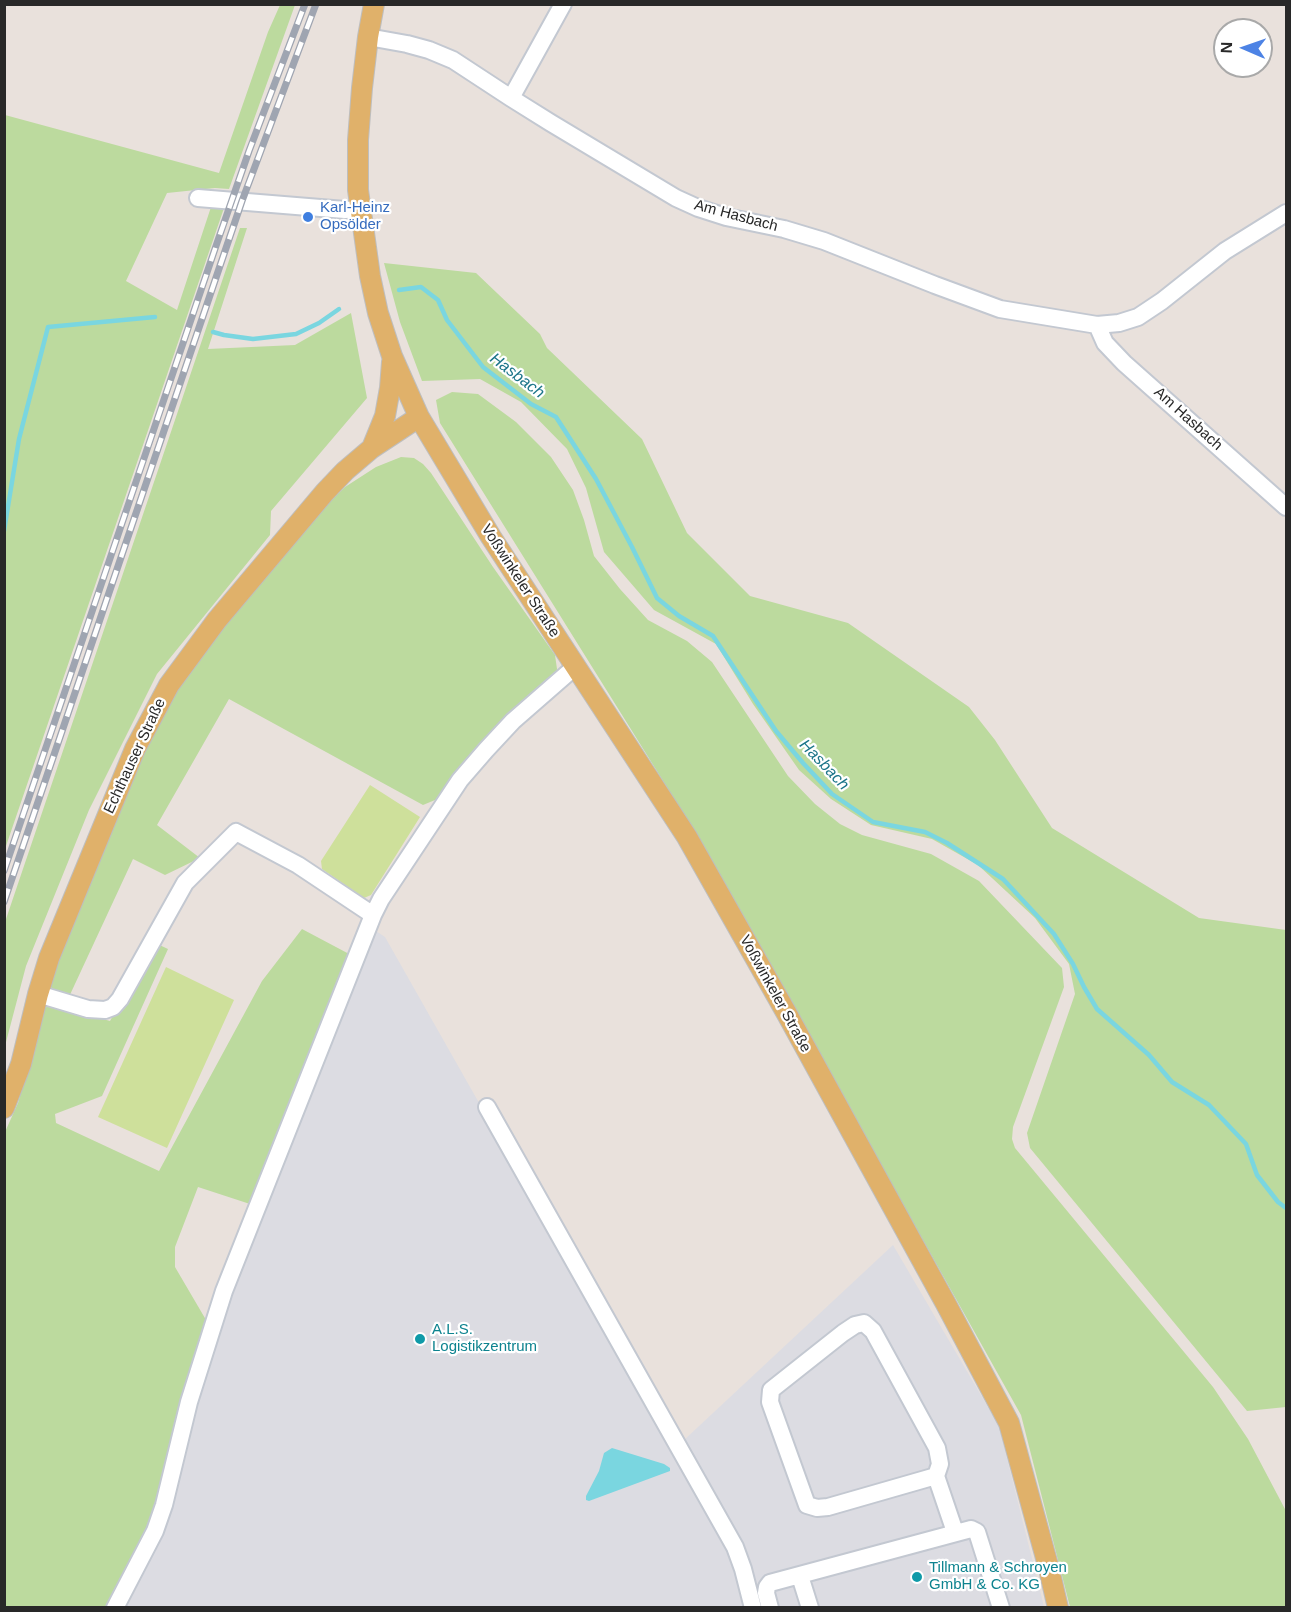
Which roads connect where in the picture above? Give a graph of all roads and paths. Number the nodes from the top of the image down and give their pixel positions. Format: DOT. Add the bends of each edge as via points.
graph roads {
  1 [pos="374,4"];
  2 [pos="563,4"];
  3 [pos="368,37"];
  4 [pos="511,98"];
  5 [pos="198,198"];
  6 [pos="360,209"];
  7 [pos="1287,213"];
  8 [pos="1097,325"];
  9 [pos="392,356"];
  10 [pos="419,417"];
  11 [pos="372,448"];
  12 [pos="1287,507"];
  13 [pos="576,666"];
  14 [pos="373,915"];
  15 [pos="38,994"];
  16 [pos="487,1107"];
  17 [pos="4,1108"];
  18 [pos="936,1476"];
  19 [pos="955,1532"];
  20 [pos="800,1575"];
  21 [pos="115,1608"];
  22 [pos="753,1608"];
  23 [pos="770,1608"];
  24 [pos="810,1608"];
  25 [pos="1001,1608"];
  26 [pos="1058,1608"];
  1 -- 3 [label="main road, Voßwinkeler Straße"];
  2 -- 4 [label="street"];
  3 -- 4 [label="street, Am Hasbach" via="445,56"];
  3 -- 6 [label="main road, Voßwinkeler Straße" via="358,140"];
  4 -- 8 [label="street, Am Hasbach" via="698,208 824,241 1000,309"];
  5 -- 6 [label="street"];
  6 -- 9 [label="main road, Voßwinkeler Straße" via="378,313"];
  7 -- 8 [label="street, Am Hasbach" via="1225,251 1138,316"];
  8 -- 12 [label="street, Am Hasbach" via="1105,343 1124,363"];
  9 -- 10 [label="main road, Voßwinkeler Straße"];
  9 -- 11 [label="main road" via="385,416"];
  10 -- 11 [label="main road, Echthauser Straße"];
  10 -- 13 [label="main road, Voßwinkeler Straße" via="491,537"];
  11 -- 15 [label="main road, Echthauser Straße" via="307,512 206,633 169,685 135,749 57,937"];
  13 -- 14 [label="street" via="513,721 460,780"];
  13 -- 26 [label="main road, Voßwinkeler Straße" via="687,837 1009,1423"];
  14 -- 15 [label="street" via="298,865 236,832 185,883 113,1007 88,1009"];
  14 -- 21 [label="street" via="224,1291 155,1531"];
  15 -- 17 [label="main road, Echthauser Straße" via="21,1064"];
  16 -- 22 [label="street" via="735,1547"];
  18 -- 18 [label="street" via="828,1507 807,1506 770,1402 771,1390 843,1333 864,1323 873,1330 937,1448 940,1464"];
  18 -- 19 [label="street"];
  19 -- 20 [label="street"];
  19 -- 25 [label="street" via="977,1532"];
  20 -- 23 [label="street" via="770,1583 766,1593"];
  20 -- 24 [label="street"];
}
